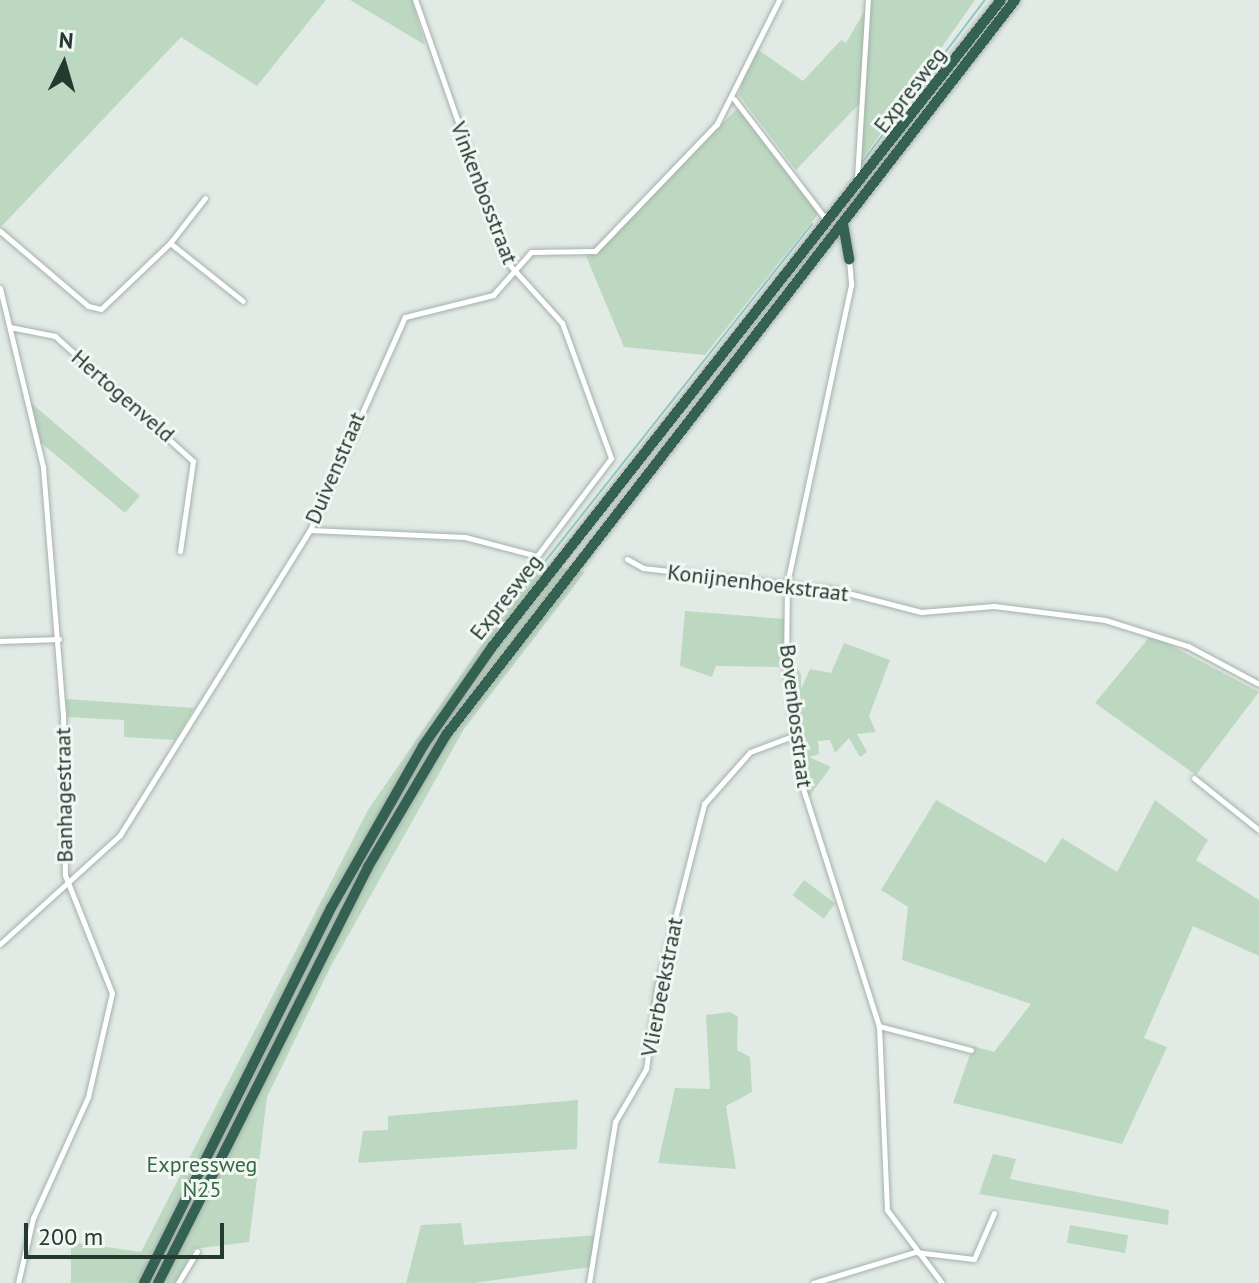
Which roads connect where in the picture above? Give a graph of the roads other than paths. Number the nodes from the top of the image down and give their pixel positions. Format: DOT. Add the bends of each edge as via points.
graph roads {
  1 [pos="415,0"];
  2 [pos="779,0"];
  3 [pos="868,0"];
  4 [pos="1001,0"];
  5 [pos="1015,0"];
  6 [pos="734,99"];
  7 [pos="857,178"];
  8 [pos="205,198"];
  9 [pos="831,216"];
  10 [pos="843,224"];
  11 [pos="0,231"];
  12 [pos="170,243"];
  13 [pos="824,247"];
  14 [pos="849,259"];
  15 [pos="511,269"];
  16 [pos="0,288"];
  17 [pos="243,301"];
  18 [pos="10,327"];
  19 [pos="310,530"];
  20 [pos="180,551"];
  21 [pos="627,559"];
  22 [pos="787,584"];
  23 [pos="59,639"];
  24 [pos="0,641"];
  25 [pos="1259,684"];
  26 [pos="798,734"];
  27 [pos="1194,778"];
  28 [pos="1259,830"];
  29 [pos="70,887"];
  30 [pos="0,944"];
  31 [pos="879,1026"];
  32 [pos="971,1050"];
  33 [pos="994,1213"];
  34 [pos="197,1251"];
  35 [pos="915,1252"];
  36 [pos="18,1283"];
  37 [pos="144,1283"];
  38 [pos="158,1283"];
  39 [pos="178,1283"];
  40 [pos="589,1283"];
  41 [pos="813,1283"];
  42 [pos="942,1283"];
  1 -- 15 [label="street, Vinkenbosstraat"];
  2 -- 6 [label="street, Duivenstraat"];
  3 -- 7 [label="street"];
  4 -- 9 [label="highway, Expresweg"];
  5 -- 10 [label="highway, Expresweg"];
  6 -- 9 [label="street"];
  6 -- 15 [label="street, Duivenstraat" via="595,251 531,252"];
  8 -- 12 [label="street"];
  9 -- 37 [label="highway, Expresweg" via="520,611 423,746 343,885"];
  10 -- 13 [label="highway, Expresweg"];
  10 -- 14 [label="highway"];
  11 -- 12 [label="street" via="94,309"];
  12 -- 17 [label="street"];
  13 -- 14 [label="highway" via="836,247"];
  13 -- 38 [label="highway, Expresweg" via="446,735 368,867"];
  14 -- 22 [label="street, Bovenbosstraat" via="851,285"];
  15 -- 19 [label="street, Duivenstraat" via="493,295 418,309 399,324"];
  15 -- 19 [label="street, Vinkenbosstraat" via="562,323 611,458 543,551 515,554 465,537"];
  16 -- 18 [label="street, Banhagestraat"];
  18 -- 20 [label="street, Hertogenveld" via="55,336 193,461"];
  18 -- 23 [label="street, Banhagestraat" via="39,441"];
  19 -- 29 [label="street, Duivenstraat" via="120,835"];
  21 -- 22 [label="street, Konijnenhoekstraat" via="643,568"];
  22 -- 25 [label="street, Konijnenhoekstraat" via="921,612 994,606 1105,620 1188,646"];
  22 -- 26 [label="street, Bovenbosstraat" via="786,665"];
  23 -- 24 [label="street"];
  23 -- 29 [label="street, Banhagestraat"];
  26 -- 31 [label="street, Bovenbosstraat" via="801,782"];
  26 -- 40 [label="street, Vlierbeekstraat" via="750,752 701,811 657,989 646,1069 615,1122"];
  27 -- 28 [label="street"];
  29 -- 30 [label="street, Duivenstraat"];
  29 -- 36 [label="street, Banhagestraat" via="112,993 88,1097 33,1218"];
  31 -- 32 [label="street"];
  31 -- 35 [label="street, Bovenbosstraat" via="885,1198"];
  33 -- 35 [label="street" via="974,1259"];
  34 -- 39 [label="street"];
  35 -- 41 [label="street"];
  35 -- 42 [label="street, Bovenbosstraat"];
}
